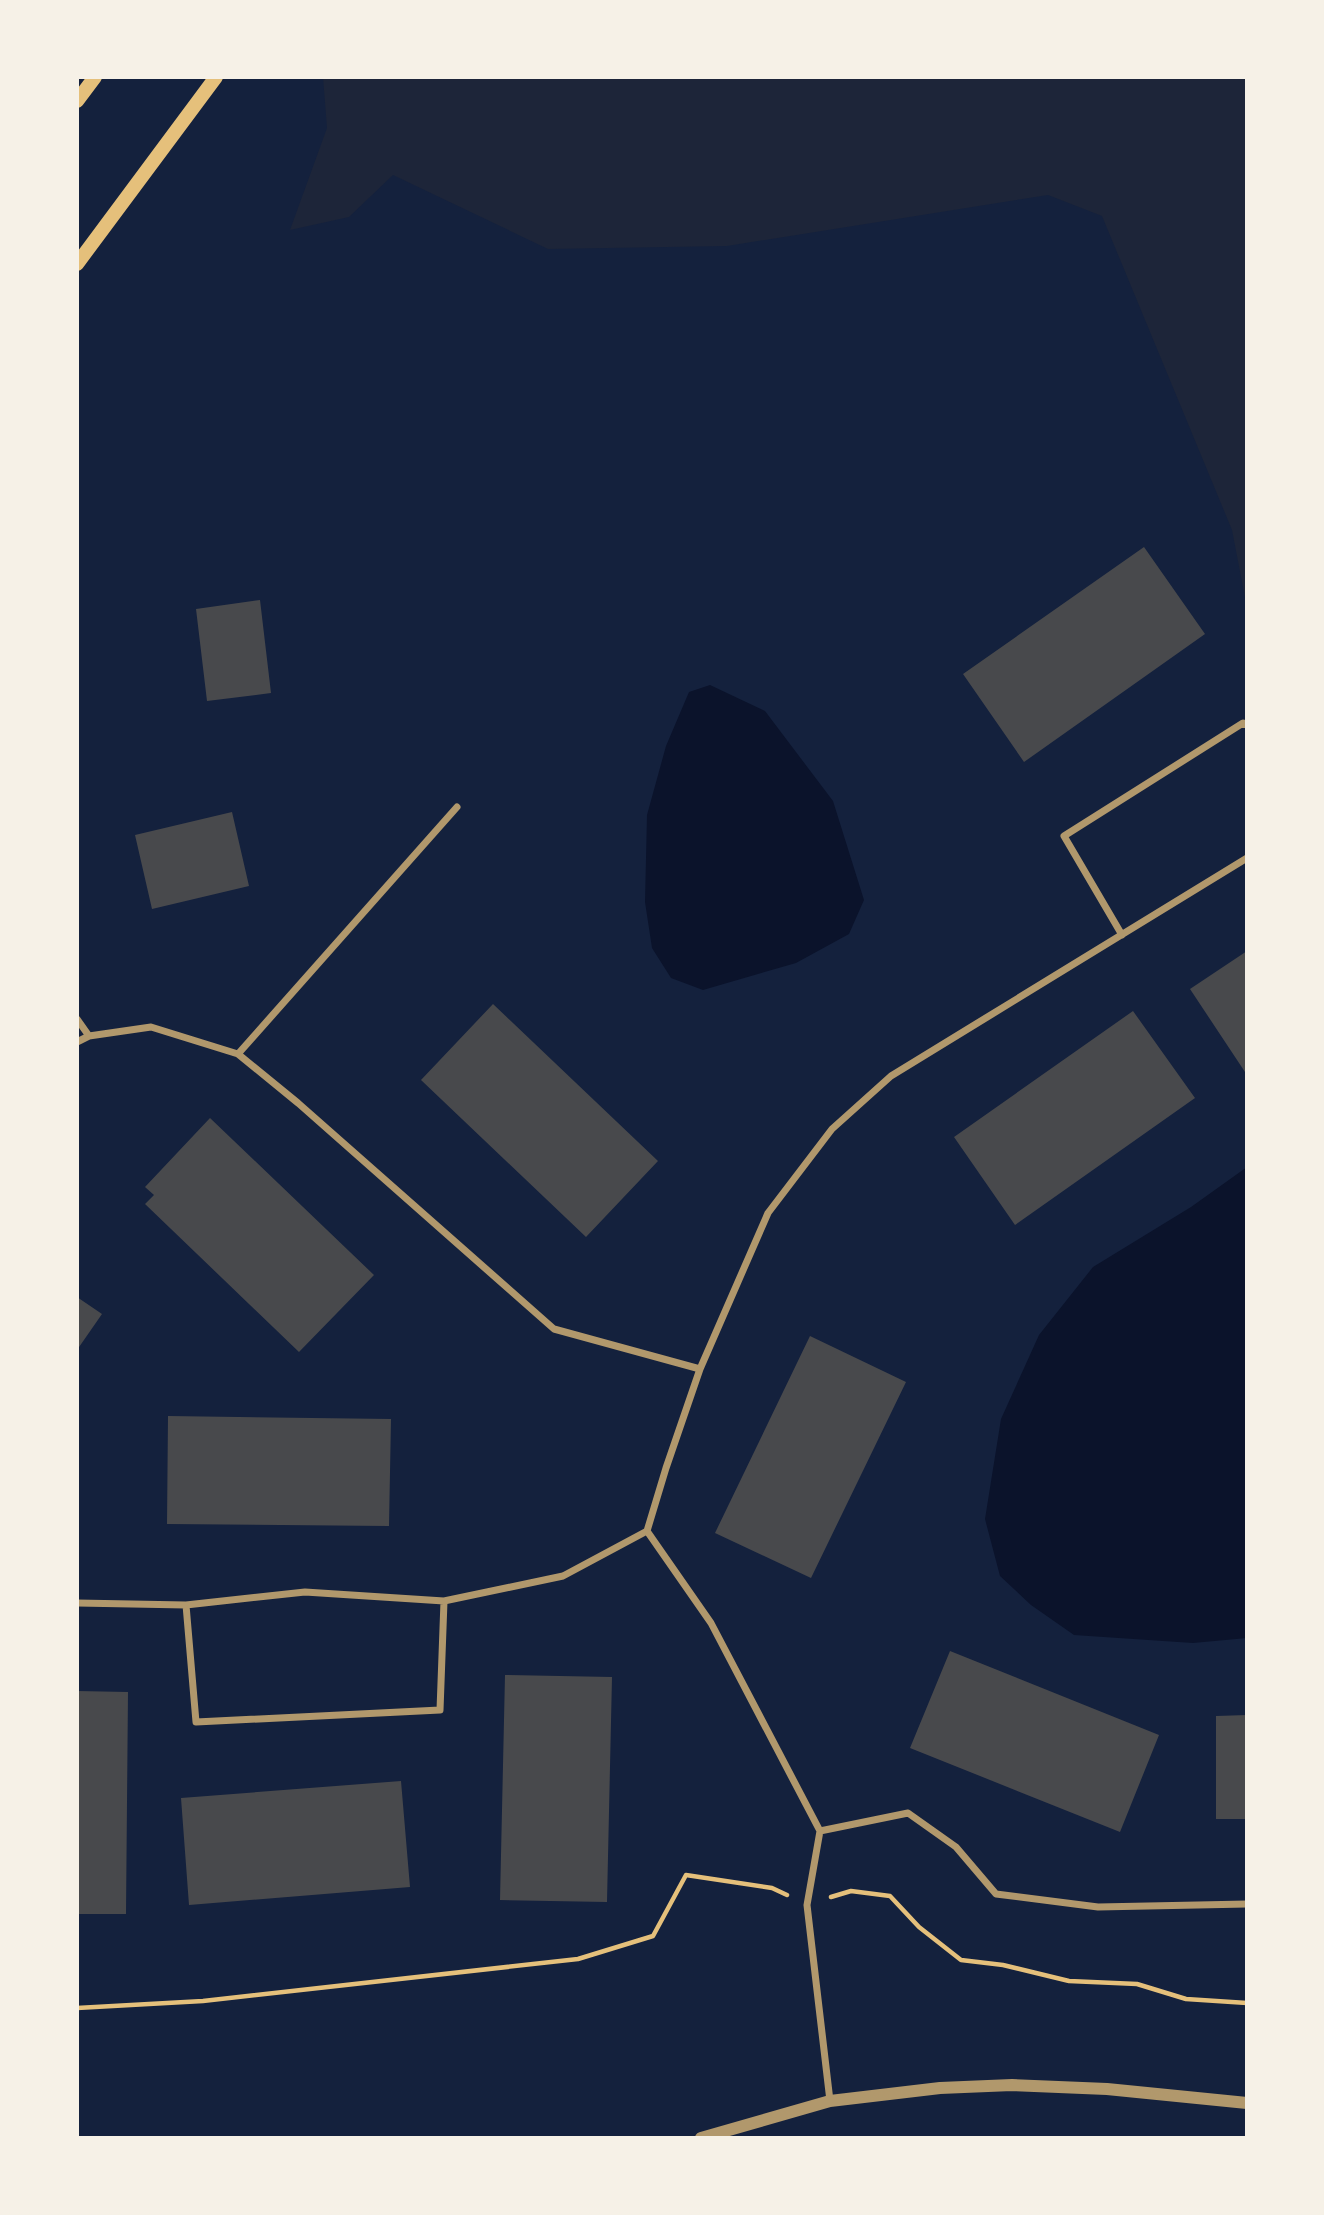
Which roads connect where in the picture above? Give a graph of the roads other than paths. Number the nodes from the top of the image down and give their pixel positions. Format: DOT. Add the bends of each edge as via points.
graph roads {
  1 [pos="95,77"];
  2 [pos="216,77"];
  3 [pos="77,101"];
  4 [pos="77,264"];
  5 [pos="1247,725"];
  6 [pos="457,807"];
  7 [pos="1247,858"];
  8 [pos="1122,935"];
  9 [pos="77,1019"];
  10 [pos="89,1036"];
  11 [pos="77,1042"];
  12 [pos="238,1054"];
  13 [pos="699,1369"];
  14 [pos="647,1531"];
  15 [pos="444,1601"];
  16 [pos="77,1603"];
  17 [pos="186,1605"];
  18 [pos="820,1831"];
  19 [pos="1247,1904"];
  20 [pos="830,2101"];
  21 [pos="1247,2104"];
  22 [pos="701,2138"];
  1 -- 3 [label="main road"];
  2 -- 4 [label="main road"];
  5 -- 8 [label="street" via="1243,723 1064,836"];
  6 -- 12 [label="street"];
  7 -- 8 [label="street"];
  8 -- 13 [label="street" via="891,1076 832,1129 768,1213"];
  9 -- 10 [label="street"];
  10 -- 11 [label="street"];
  10 -- 12 [label="street" via="151,1027"];
  12 -- 13 [label="street" via="554,1329"];
  13 -- 14 [label="street"];
  14 -- 15 [label="street" via="563,1576"];
  14 -- 18 [label="street" via="711,1623"];
  15 -- 17 [label="street" via="305,1592"];
  15 -- 17 [label="street" via="440,1710 196,1721"];
  16 -- 17 [label="street"];
  18 -- 19 [label="street" via="908,1813 956,1847 996,1895 1098,1907"];
  18 -- 20 [label="street" via="807,1905"];
  20 -- 21 [label="street" via="1012,2085 1107,2089"];
  20 -- 22 [label="street"];
}
